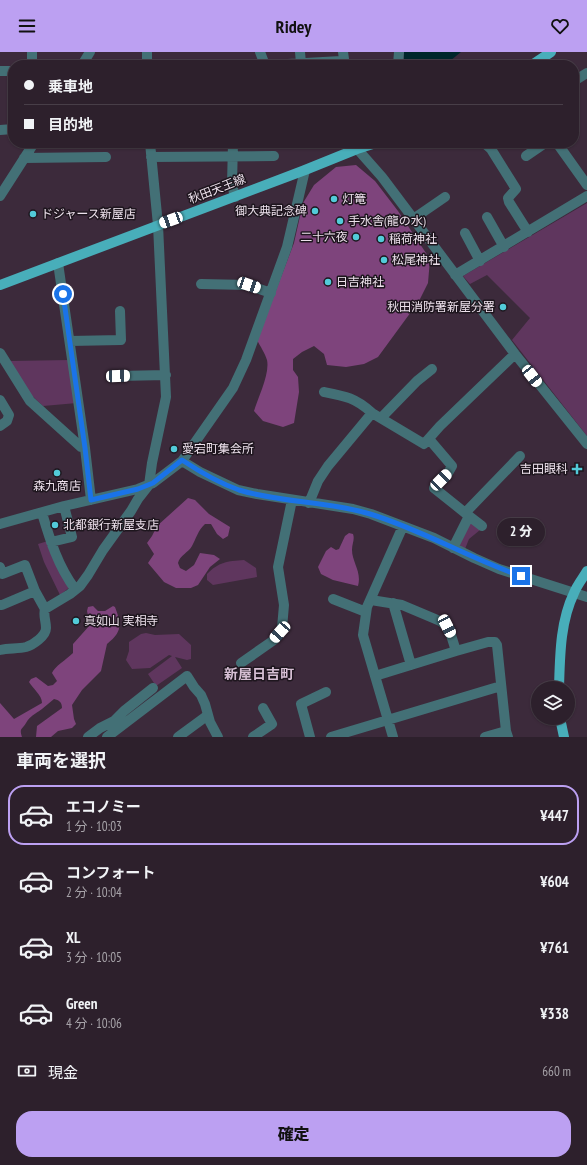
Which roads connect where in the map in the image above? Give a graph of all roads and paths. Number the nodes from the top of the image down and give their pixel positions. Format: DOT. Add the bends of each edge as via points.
graph roads {
  1 [pos="551,52"];
  2 [pos="539,60"];
  3 [pos="31,148"];
  4 [pos="150,148"];
  5 [pos="233,148"];
  6 [pos="350,148"];
  7 [pos="356,148"];
  8 [pos="490,148"];
  9 [pos="538,148"];
  10 [pos="561,148"];
  11 [pos="232,156"];
  12 [pos="274,156"];
  13 [pos="526,156"];
  14 [pos="106,157"];
  15 [pos="151,157"];
  16 [pos="24,158"];
  17 [pos="306,170"];
  18 [pos="587,185"];
  19 [pos="2,191"];
  20 [pos="587,196"];
  21 [pos="235,197"];
  22 [pos="444,197"];
  23 [pos="487,217"];
  24 [pos="414,219"];
  25 [pos="158,225"];
  26 [pos="528,232"];
  27 [pos="465,233"];
  28 [pos="504,246"];
  29 [pos="480,261"];
  30 [pos="58,263"];
  31 [pos="455,275"];
  32 [pos="201,284"];
  33 [pos="0,285"];
  34 [pos="271,293"];
  35 [pos="120,311"];
  36 [pos="70,341"];
  37 [pos="0,354"];
  38 [pos="515,354"];
  39 [pos="432,369"];
  40 [pos="166,375"];
  41 [pos="118,376"];
  42 [pos="324,392"];
  43 [pos="0,400"];
  44 [pos="376,415"];
  45 [pos="0,426"];
  46 [pos="429,439"];
  47 [pos="587,444"];
  48 [pos="85,448"];
  49 [pos="520,456"];
  50 [pos="182,460"];
  51 [pos="149,485"];
  52 [pos="91,500"];
  53 [pos="292,500"];
  54 [pos="310,503"];
  55 [pos="64,506"];
  56 [pos="42,513"];
  57 [pos="467,514"];
  58 [pos="0,524"];
  59 [pos="403,526"];
  60 [pos="482,526"];
  61 [pos="51,542"];
  62 [pos="453,548"];
  63 [pos="587,571"];
  64 [pos="1,573"];
  65 [pos="76,589"];
  66 [pos="35,591"];
  67 [pos="574,592"];
  68 [pos="587,597"];
  69 [pos="333,599"];
  70 [pos="371,600"];
  71 [pos="393,603"];
  72 [pos="0,605"];
  73 [pos="45,609"];
  74 [pos="366,612"];
  75 [pos="0,650"];
  76 [pos="456,651"];
  77 [pos="241,663"];
  78 [pos="411,665"];
  79 [pos="375,676"];
  80 [pos="558,681"];
  81 [pos="501,686"];
  82 [pos="153,688"];
  83 [pos="326,692"];
  84 [pos="264,708"];
  85 [pos="208,715"];
  86 [pos="388,720"];
  87 [pos="561,725"];
  88 [pos="507,734"];
  89 [pos="112,736"];
  90 [pos="88,737"];
  91 [pos="178,737"];
  92 [pos="218,737"];
  93 [pos="253,737"];
  94 [pos="310,737"];
  95 [pos="331,737"];
  96 [pos="393,737"];
  97 [pos="485,737"];
  98 [pos="564,737"];
  1 -- 2 [label="main road"];
  3 -- 16 [label="street"];
  4 -- 15 [label="street"];
  5 -- 11 [label="street"];
  6 -- 17 [label="main road, 秋田天王線"];
  7 -- 24 [label="street"];
  8 -- 26 [label="street" via="516,189 508,198 509,202"];
  9 -- 13 [label="street"];
  10 -- 18 [label="street"];
  11 -- 12 [label="street"];
  11 -- 15 [label="street"];
  11 -- 21 [label="street" via="232,184"];
  14 -- 16 [label="street"];
  15 -- 25 [label="street"];
  16 -- 19 [label="street"];
  17 -- 21 [label="main road, 秋田天王線"];
  17 -- 34 [label="street" via="287,247"];
  20 -- 26 [label="street"];
  21 -- 25 [label="main road, 秋田天王線"];
  22 -- 24 [label="street"];
  23 -- 28 [label="street"];
  24 -- 31 [label="street"];
  25 -- 30 [label="main road, 秋田天王線"];
  25 -- 40 [label="street"];
  26 -- 28 [label="street"];
  27 -- 29 [label="street"];
  28 -- 29 [label="street"];
  29 -- 31 [label="street"];
  30 -- 33 [label="main road, 秋田天王線"];
  30 -- 36 [label="street"];
  31 -- 38 [label="street"];
  32 -- 34 [label="street" via="248,285"];
  34 -- 50 [label="street" via="233,388"];
  35 -- 36 [label="street" via="121,340"];
  36 -- 48 [label="street"];
  37 -- 48 [label="street" via="30,401"];
  38 -- 46 [label="street"];
  38 -- 47 [label="street"];
  39 -- 44 [label="street"];
  40 -- 41 [label="street"];
  40 -- 51 [label="street" via="166,397"];
  42 -- 44 [label="street" via="348,397"];
  43 -- 45 [label="street" via="9,415 7,421"];
  44 -- 46 [label="street" via="424,444"];
  44 -- 54 [label="street" via="328,466 318,481"];
  46 -- 57 [label="street" via="452,466 434,488"];
  48 -- 52 [label="street"];
  49 -- 57 [label="street"];
  50 -- 51 [label="street"];
  50 -- 53 [label="street" via="200,472 238,490"];
  51 -- 52 [label="street"];
  51 -- 65 [label="street"];
  52 -- 55 [label="street"];
  53 -- 54 [label="street"];
  53 -- 77 [label="street" via="278,567 284,604 282,628 274,640"];
  54 -- 59 [label="street" via="353,509"];
  55 -- 56 [label="street"];
  55 -- 61 [label="street" via="72,537"];
  56 -- 58 [label="street"];
  56 -- 61 [label="street"];
  57 -- 60 [label="street"];
  57 -- 62 [label="street"];
  59 -- 62 [label="street"];
  59 -- 70 [label="street"];
  61 -- 65 [label="street" via="65,575"];
  62 -- 67 [label="street" via="499,569"];
  63 -- 67 [label="main road"];
  64 -- 66 [label="street" via="25,566"];
  65 -- 73 [label="street"];
  66 -- 72 [label="street"];
  66 -- 73 [label="street"];
  67 -- 68 [label="street"];
  67 -- 80 [label="main road" via="564,621"];
  69 -- 74 [label="street"];
  70 -- 71 [label="street"];
  70 -- 74 [label="street"];
  71 -- 76 [label="street" via="447,626"];
  71 -- 78 [label="street"];
  73 -- 75 [label="street" via="46,628 36,642 26,647"];
  74 -- 79 [label="street" via="363,635"];
  76 -- 78 [label="street"];
  76 -- 81 [label="street" via="495,642 498,645"];
  78 -- 79 [label="street"];
  79 -- 86 [label="street"];
  81 -- 86 [label="street"];
  81 -- 88 [label="street"];
  82 -- 90 [label="street" via="114,721"];
  83 -- 94 [label="street" via="301,704"];
  84 -- 93 [label="street" via="272,724"];
  85 -- 89 [label="street" via="201,695 187,676"];
  85 -- 91 [label="street"];
  85 -- 92 [label="street"];
  86 -- 95 [label="street"];
  86 -- 96 [label="street"];
  87 -- 98 [label="main road"];
  88 -- 97 [label="street"];
}
